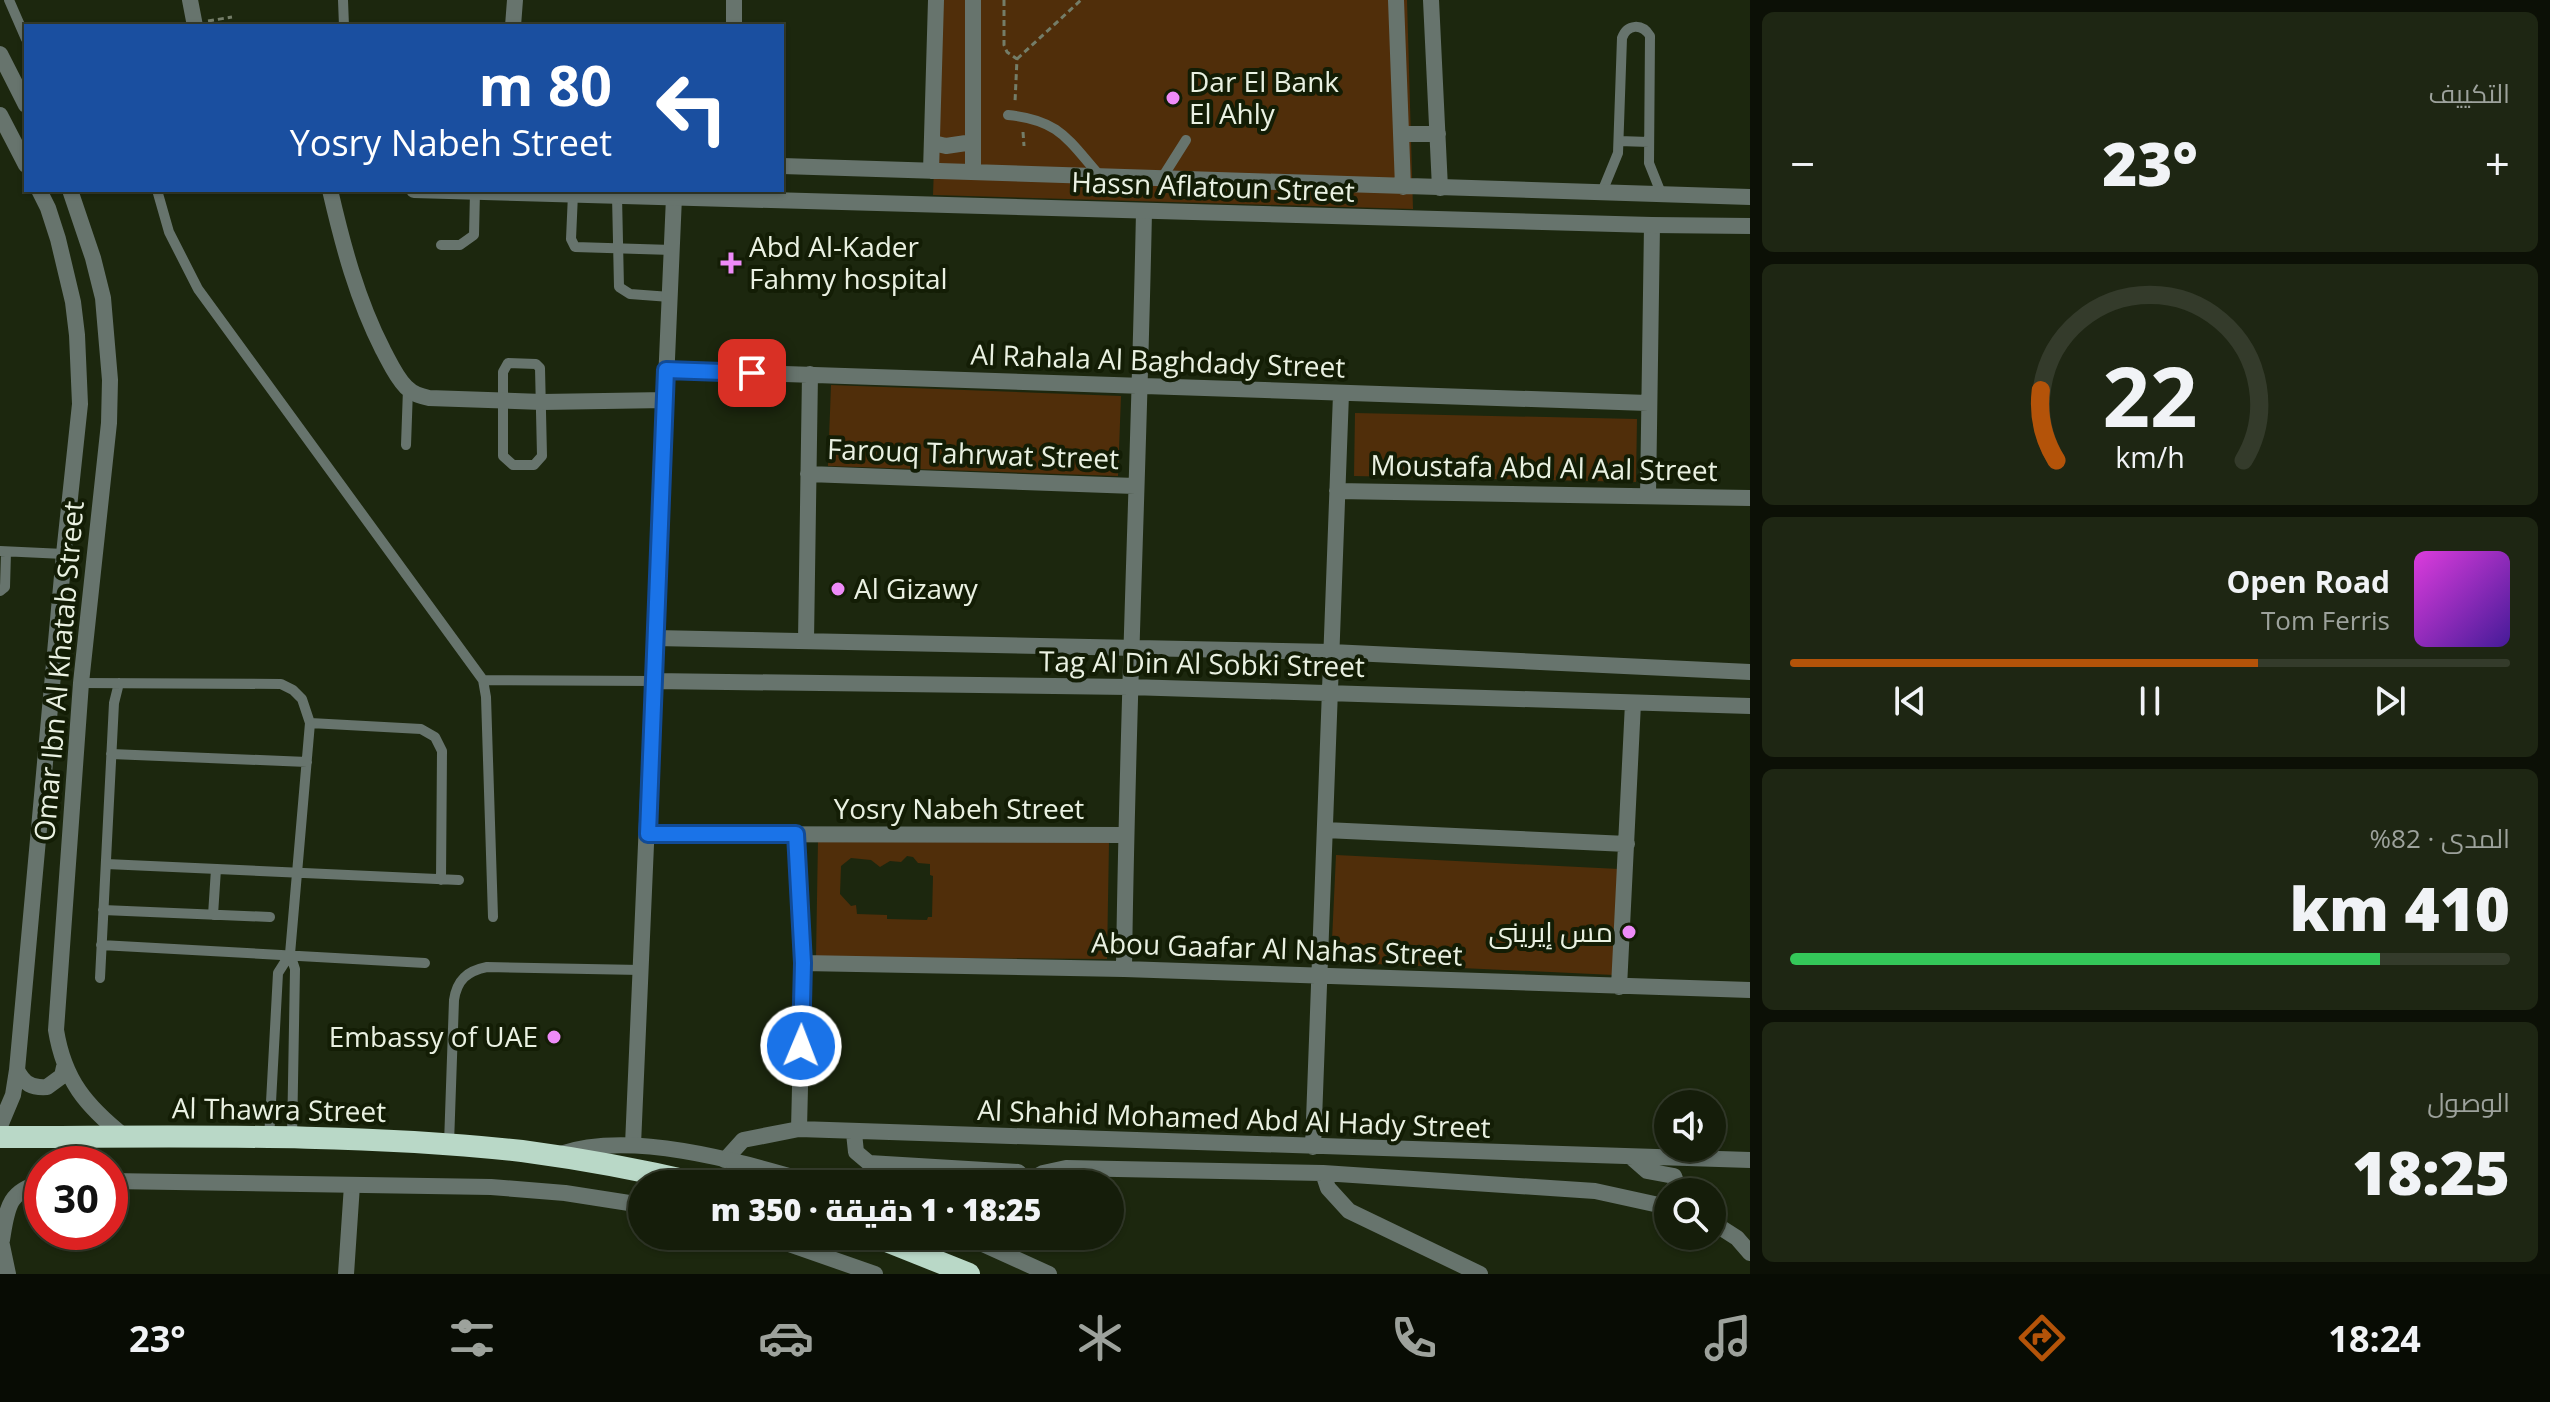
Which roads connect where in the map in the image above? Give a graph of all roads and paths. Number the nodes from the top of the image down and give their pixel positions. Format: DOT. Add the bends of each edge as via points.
graph roads {
  1 [pos="9,0"];
  2 [pos="190,0"];
  3 [pos="343,0"];
  4 [pos="515,0"];
  5 [pos="734,0"];
  6 [pos="936,0"];
  7 [pos="973,0"];
  8 [pos="1004,0"];
  9 [pos="1081,0"];
  10 [pos="1396,0"];
  11 [pos="1431,0"];
  12 [pos="232,17"];
  13 [pos="195,24"];
  14 [pos="344,24"];
  15 [pos="513,24"];
  16 [pos="734,24"];
  17 [pos="24,34"];
  18 [pos="0,54"];
  19 [pos="1017,59"];
  20 [pos="24,98"];
  21 [pos="1012,111"];
  22 [pos="0,115"];
  23 [pos="1401,134"];
  24 [pos="1438,134"];
  25 [pos="1186,140"];
  26 [pos="1619,141"];
  27 [pos="973,142"];
  28 [pos="1649,142"];
  29 [pos="933,143"];
  30 [pos="24,161"];
  31 [pos="784,166"];
  32 [pos="931,171"];
  33 [pos="973,172"];
  34 [pos="1100,176"];
  35 [pos="1162,178"];
  36 [pos="1403,187"];
  37 [pos="1440,188"];
  38 [pos="40,192"];
  39 [pos="71,192"];
  40 [pos="158,192"];
  41 [pos="330,192"];
  42 [pos="485,192"];
  43 [pos="514,192"];
  44 [pos="1602,192"];
  45 [pos="1661,193"];
  46 [pos="573,194"];
  47 [pos="653,194"];
  48 [pos="685,195"];
  49 [pos="617,196"];
  50 [pos="1750,197"];
  51 [pos="1144,211"];
  52 [pos="1652,225"];
  53 [pos="1750,226"];
  54 [pos="441,245"];
  55 [pos="617,248"];
  56 [pos="672,250"];
  57 [pos="670,297"];
  58 [pos="666,370"];
  59 [pos="810,374"];
  60 [pos="1141,387"];
  61 [pos="408,389"];
  62 [pos="1341,394"];
  63 [pos="502,400"];
  64 [pos="666,400"];
  65 [pos="542,402"];
  66 [pos="1648,403"];
  67 [pos="406,445"];
  68 [pos="808,474"];
  69 [pos="1135,486"];
  70 [pos="1337,491"];
  71 [pos="1648,496"];
  72 [pos="1750,498"];
  73 [pos="3,552"];
  74 [pos="64,554"];
  75 [pos="0,591"];
  76 [pos="655,638"];
  77 [pos="806,641"];
  78 [pos="1130,647"];
  79 [pos="1331,652"];
  80 [pos="1750,672"];
  81 [pos="483,680"];
  82 [pos="653,681"];
  83 [pos="81,683"];
  84 [pos="119,683"];
  85 [pos="1129,687"];
  86 [pos="1330,692"];
  87 [pos="1633,703"];
  88 [pos="1750,706"];
  89 [pos="310,723"];
  90 [pos="111,754"];
  91 [pos="307,762"];
  92 [pos="1325,830"];
  93 [pos="648,834"];
  94 [pos="796,834"];
  95 [pos="1126,835"];
  96 [pos="1627,844"];
  97 [pos="106,864"];
  98 [pos="216,869"];
  99 [pos="297,873"];
  100 [pos="441,880"];
  101 [pos="459,880"];
  102 [pos="103,910"];
  103 [pos="213,915"];
  104 [pos="270,917"];
  105 [pos="493,917"];
  106 [pos="101,945"];
  107 [pos="290,954"];
  108 [pos="425,963"];
  109 [pos="803,963"];
  110 [pos="1124,969"];
  111 [pos="641,970"];
  112 [pos="1319,975"];
  113 [pos="100,978"];
  114 [pos="1619,987"];
  115 [pos="1750,990"];
  116 [pos="64,1067"];
  117 [pos="17,1070"];
  118 [pos="0,1126"];
  119 [pos="799,1129"];
  120 [pos="854,1133"];
  121 [pos="0,1137"];
  122 [pos="125,1137"];
  123 [pos="280,1139"];
  124 [pos="449,1144"];
  125 [pos="633,1145"];
  126 [pos="1313,1147"];
  127 [pos="556,1156"];
  128 [pos="1631,1157"];
  129 [pos="725,1160"];
  130 [pos="1750,1160"];
  131 [pos="628,1170"];
  132 [pos="763,1170"];
  133 [pos="985,1170"];
  134 [pos="1057,1170"];
  135 [pos="1323,1173"];
  136 [pos="1675,1178"];
  137 [pos="128,1181"];
  138 [pos="352,1185"];
  139 [pos="24,1188"];
  140 [pos="1654,1193"];
  141 [pos="1628,1198"];
  142 [pos="628,1203"];
  143 [pos="1654,1204"];
  144 [pos="1726,1231"];
  145 [pos="1,1238"];
  146 [pos="806,1250"];
  147 [pos="909,1250"];
  148 [pos="1006,1250"];
  149 [pos="1750,1253"];
  150 [pos="8,1274"];
  151 [pos="346,1274"];
  152 [pos="875,1274"];
  153 [pos="969,1274"];
  154 [pos="1049,1274"];
  155 [pos="1480,1274"];
  1 -- 17 [label="lane"];
  2 -- 13 [label="street"];
  3 -- 14 [label="lane"];
  4 -- 15 [label="street"];
  5 -- 16 [label="street"];
  6 -- 29 [label="street"];
  7 -- 27 [label="street"];
  8 -- 19 [label="path" via="1004,45"];
  9 -- 19 [label="path"];
  10 -- 23 [label="street"];
  11 -- 24 [label="street"];
  12 -- 13 [label="path"];
  18 -- 20 [label="street"];
  19 -- 21 [label="path"];
  21 -- 34 [label="lane" via="1057,129"];
  22 -- 30 [label="street"];
  23 -- 24 [label="street"];
  23 -- 36 [label="street"];
  24 -- 37 [label="street"];
  25 -- 35 [label="lane"];
  26 -- 28 [label="lane"];
  26 -- 28 [label="lane" via="1622,38 1635,26 1647,32 1650,41"];
  26 -- 44 [label="lane"];
  27 -- 29 [label="street"];
  27 -- 33 [label="street"];
  28 -- 45 [label="lane" via="1650,168"];
  29 -- 32 [label="street"];
  31 -- 32 [label="street, Hassn Aflatoun Street"];
  32 -- 33 [label="street, Hassn Aflatoun Street"];
  33 -- 34 [label="street, Hassn Aflatoun Street"];
  34 -- 35 [label="street, Hassn Aflatoun Street"];
  35 -- 36 [label="street, Hassn Aflatoun Street"];
  36 -- 37 [label="street, Hassn Aflatoun Street"];
  37 -- 44 [label="street, Hassn Aflatoun Street"];
  38 -- 74 [label="street, Omar Ibn Al Khatab Street" via="66,270 80,369"];
  39 -- 83 [label="street, Omar Ibn Al Khatab Street" via="103,298 110,380"];
  40 -- 81 [label="lane" via="169,232 198,289"];
  41 -- 61 [label="street" via="362,303"];
  42 -- 54 [label="lane" via="474,235 460,245"];
  43 -- 46 [label="street, Hassn Aflatoun Street"];
  44 -- 45 [label="street, Hassn Aflatoun Street"];
  45 -- 50 [label="street, Hassn Aflatoun Street"];
  46 -- 49 [label="street, Hassn Aflatoun Street"];
  46 -- 55 [label="lane" via="572,243 579,248"];
  47 -- 48 [label="street, Hassn Aflatoun Street"];
  47 -- 49 [label="street, Hassn Aflatoun Street"];
  48 -- 51 [label="street, Hassn Aflatoun Street"];
  48 -- 56 [label="street"];
  49 -- 55 [label="lane"];
  51 -- 52 [label="street, Hassn Aflatoun Street"];
  51 -- 60 [label="street"];
  52 -- 53 [label="street, Hassn Aflatoun Street"];
  52 -- 66 [label="street"];
  55 -- 56 [label="lane"];
  55 -- 57 [label="lane" via="622,291"];
  56 -- 57 [label="street"];
  57 -- 58 [label="street"];
  58 -- 59 [label="street, Al Rahala Al Baghdady Street"];
  58 -- 64 [label="street"];
  59 -- 60 [label="street, Al Rahala Al Baghdady Street"];
  59 -- 68 [label="street"];
  60 -- 62 [label="street, Al Rahala Al Baghdady Street"];
  60 -- 69 [label="street"];
  61 -- 63 [label="street" via="429,398"];
  61 -- 67 [label="lane"];
  62 -- 66 [label="street, Al Rahala Al Baghdady Street"];
  62 -- 70 [label="street"];
  63 -- 65 [label="street"];
  63 -- 65 [label="lane" via="505,365 536,364"];
  63 -- 65 [label="lane" via="503,456 513,465 534,465 541,459"];
  64 -- 65 [label="street"];
  64 -- 76 [label="street"];
  66 -- 71 [label="street"];
  68 -- 69 [label="street, Farouq Tahrwat Street"];
  68 -- 77 [label="street"];
  69 -- 78 [label="street"];
  70 -- 71 [label="street, Moustafa Abd Al Aal Street"];
  70 -- 79 [label="street"];
  71 -- 72 [label="street, Moustafa Abd Al Aal Street"];
  73 -- 74 [label="lane"];
  73 -- 75 [label="lane" via="5,587"];
  74 -- 117 [label="street, Omar Ibn Al Khatab Street"];
  76 -- 77 [label="street, Tag Al Din Al Sobki Street"];
  76 -- 82 [label="street"];
  77 -- 78 [label="street, Tag Al Din Al Sobki Street"];
  78 -- 79 [label="street, Tag Al Din Al Sobki Street"];
  78 -- 85 [label="street"];
  79 -- 80 [label="street, Tag Al Din Al Sobki Street"];
  79 -- 86 [label="street"];
  81 -- 82 [label="lane"];
  81 -- 105 [label="lane"];
  82 -- 85 [label="street, Tag Al Din Al Sobki Street"];
  82 -- 93 [label="street"];
  83 -- 84 [label="lane"];
  83 -- 116 [label="street, Omar Ibn Al Khatab Street" via="56,1011"];
  84 -- 89 [label="lane" via="281,684 302,699"];
  84 -- 90 [label="lane"];
  85 -- 86 [label="street, Tag Al Din Al Sobki Street"];
  85 -- 95 [label="street"];
  86 -- 87 [label="street, Tag Al Din Al Sobki Street"];
  86 -- 92 [label="street"];
  87 -- 88 [label="street, Tag Al Din Al Sobki Street"];
  87 -- 96 [label="street"];
  89 -- 91 [label="lane"];
  89 -- 100 [label="lane" via="421,729 435,737 442,759"];
  90 -- 91 [label="lane"];
  90 -- 97 [label="lane"];
  91 -- 99 [label="lane"];
  92 -- 96 [label="street"];
  92 -- 112 [label="street"];
  93 -- 94 [label="street, Yosry Nabeh Street"];
  93 -- 111 [label="street"];
  94 -- 95 [label="street, Yosry Nabeh Street"];
  94 -- 109 [label="street"];
  95 -- 110 [label="street"];
  96 -- 114 [label="street"];
  97 -- 98 [label="lane"];
  97 -- 102 [label="lane"];
  98 -- 99 [label="lane"];
  98 -- 103 [label="lane"];
  99 -- 100 [label="lane"];
  99 -- 107 [label="lane"];
  100 -- 101 [label="lane"];
  102 -- 103 [label="lane"];
  102 -- 106 [label="lane"];
  103 -- 104 [label="lane"];
  106 -- 107 [label="lane"];
  106 -- 113 [label="lane"];
  107 -- 108 [label="lane"];
  107 -- 123 [label="lane" via="295,977"];
  107 -- 123 [label="lane" via="278,973"];
  109 -- 110 [label="street, Abou Gaafar Al Nahas Street"];
  109 -- 119 [label="street"];
  110 -- 112 [label="street, Abou Gaafar Al Nahas Street"];
  111 -- 124 [label="lane" via="487,967 467,973 454,1000"];
  111 -- 125 [label="street"];
  112 -- 114 [label="street, Abou Gaafar Al Nahas Street"];
  112 -- 126 [label="street"];
  114 -- 115 [label="street, Abou Gaafar Al Nahas Street"];
  116 -- 117 [label="street" via="56,1083 47,1087 29,1085"];
  116 -- 122 [label="street, Omar Ibn Al Khatab Street" via="83,1097"];
  117 -- 118 [label="street, Omar Ibn Al Khatab Street"];
  119 -- 120 [label="street, Al Shahid Mohamed Abd Al Hady Street"];
  119 -- 129 [label="street, Al Shahid Mohamed Abd Al Hady Street" via="743,1140"];
  120 -- 126 [label="street, Al Shahid Mohamed Abd Al Hady Street"];
  120 -- 133 [label="street" via="856,1152 869,1163"];
  121 -- 122 [label="highway, Al Thawra Street"];
  122 -- 123 [label="highway, Al Thawra Street"];
  123 -- 124 [label="highway, Al Thawra Street"];
  124 -- 127 [label="highway, Al Thawra Street"];
  125 -- 127 [label="street, Al Thawra Street" via="601,1145"];
  125 -- 129 [label="street, Al Thawra Street"];
  126 -- 128 [label="street, Al Shahid Mohamed Abd Al Hady Street"];
  127 -- 131 [label="highway, Al Thawra Street"];
  128 -- 130 [label="street, Al Shahid Mohamed Abd Al Hady Street"];
  128 -- 136 [label="street" via="1647,1171"];
  129 -- 132 [label="street, Al Thawra Street"];
  134 -- 135 [label="street, Al Shahid Mohamed Abd Al Hady Street"];
  135 -- 141 [label="street, Al Shahid Mohamed Abd Al Hady Street" via="1595,1191"];
  135 -- 155 [label="street" via="1328,1188 1349,1211"];
  137 -- 138 [label="street"];
  138 -- 142 [label="street" via="491,1187"];
  138 -- 151 [label="street"];
  139 -- 145 [label="street" via="13,1197"];
  140 -- 141 [label="street"];
  141 -- 143 [label="street, Al Shahid Mohamed Abd Al Hady Street"];
  144 -- 149 [label="street"];
  145 -- 150 [label="street"];
  146 -- 152 [label="street"];
  147 -- 153 [label="highway"];
  148 -- 154 [label="street"];
}
